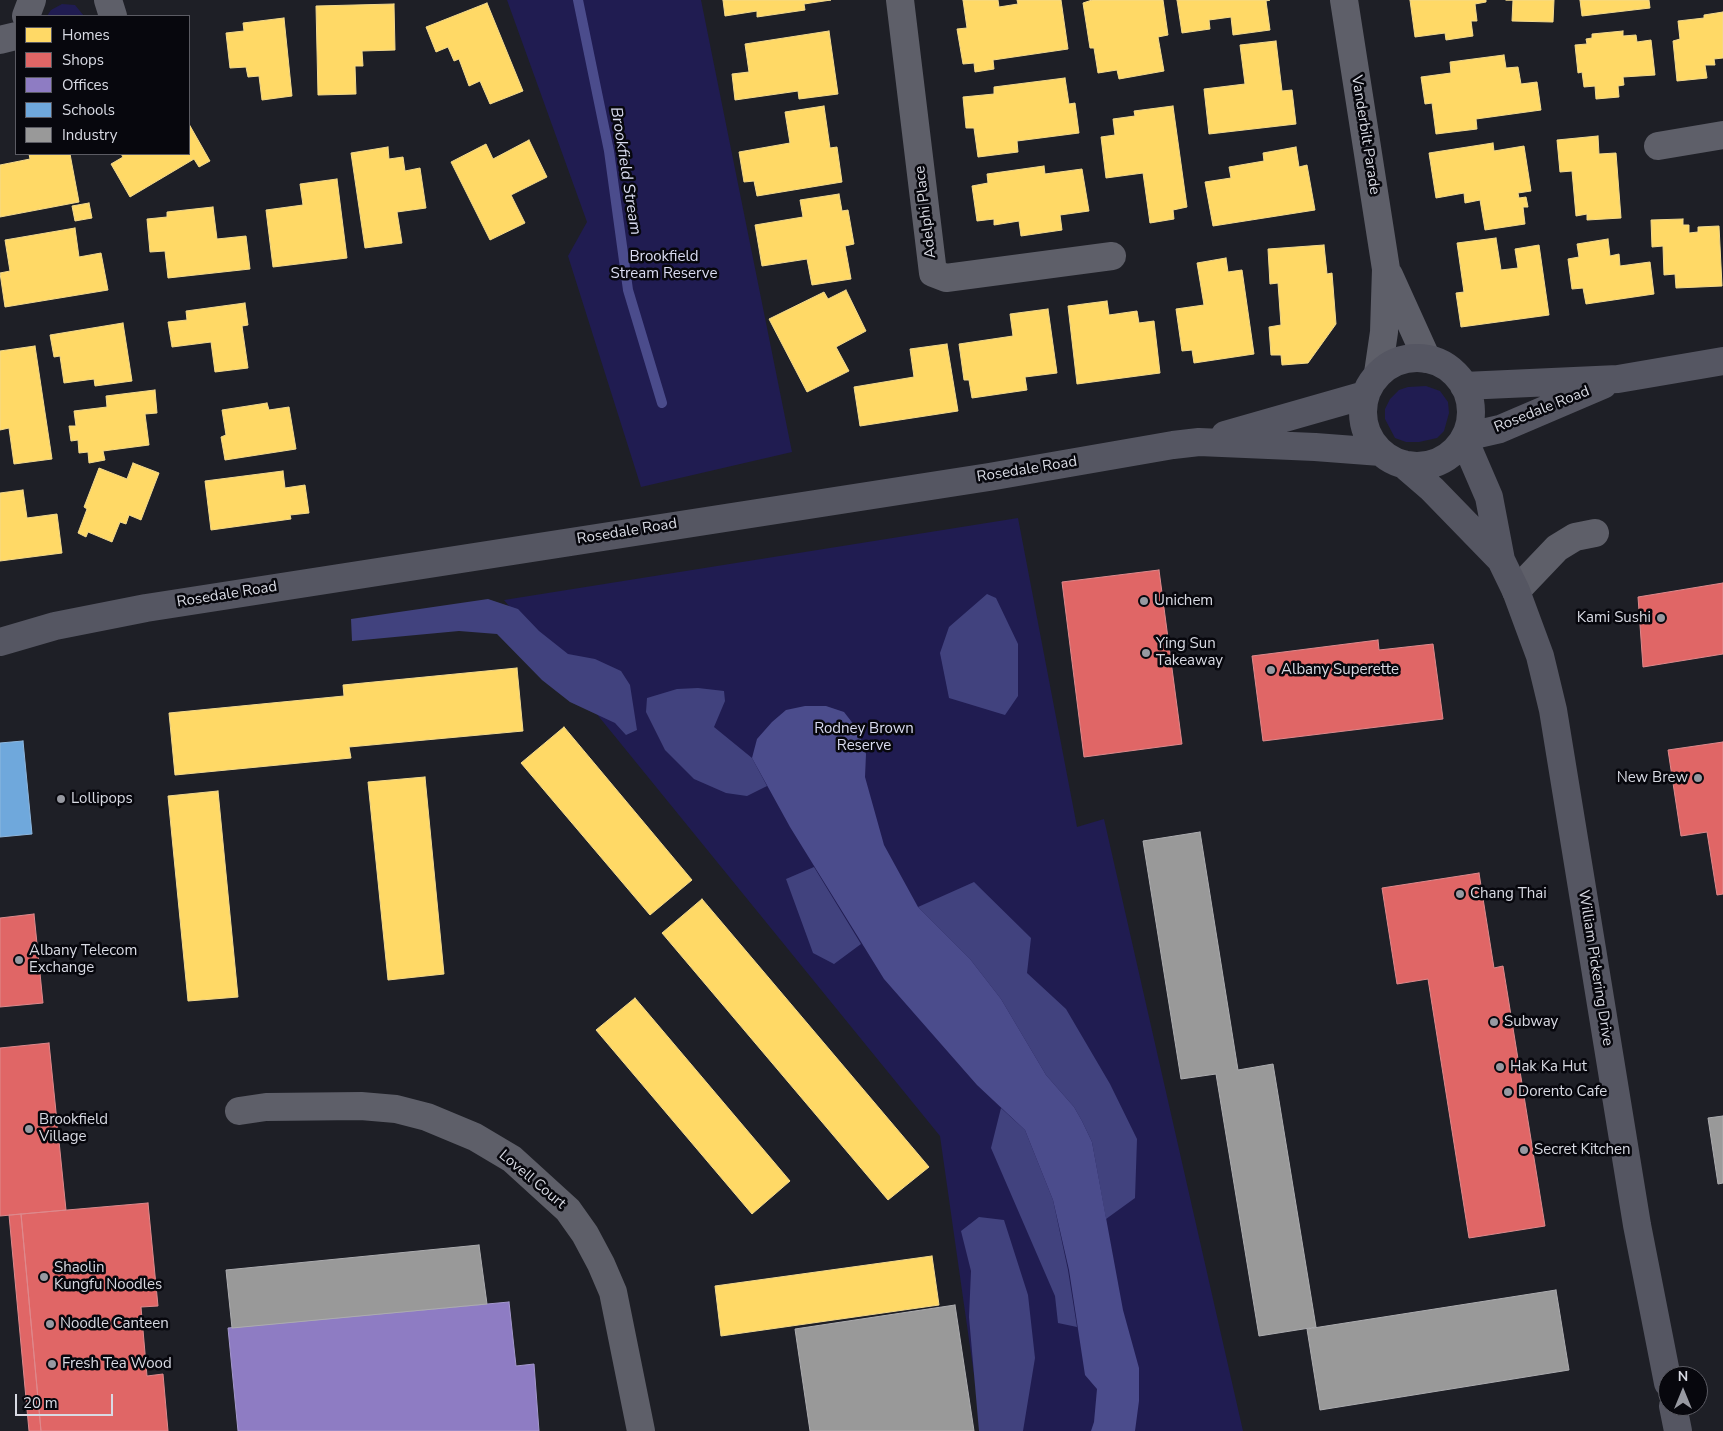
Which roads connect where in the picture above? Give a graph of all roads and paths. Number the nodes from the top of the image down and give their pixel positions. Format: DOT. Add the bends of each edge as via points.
graph roads {
  1 [pos="32,0"];
  2 [pos="108,0"];
  3 [pos="900,0"];
  4 [pos="1344,0"];
  5 [pos="26,15"];
  6 [pos="113,15"];
  7 [pos="15,36"];
  8 [pos="0,40"];
  9 [pos="1723,135"];
  10 [pos="1658,146"];
  11 [pos="1112,256"];
  12 [pos="1386,269"];
  13 [pos="1427,358"];
  14 [pos="1723,361"];
  15 [pos="1618,379"];
  16 [pos="1371,384"];
  17 [pos="1464,386"];
  18 [pos="1465,438"];
  19 [pos="1199,442"];
  20 [pos="1392,458"];
  21 [pos="1595,533"];
  22 [pos="1501,560"];
  23 [pos="1516,591"];
  24 [pos="0,626"];
  25 [pos="55,626"];
  26 [pos="0,642"];
  27 [pos="239,1111"];
  28 [pos="1665,1366"];
  29 [pos="1675,1416"];
  30 [pos="641,1431"];
  31 [pos="1678,1431"];
  1 -- 5 [label="street"];
  2 -- 6 [label="street"];
  3 -- 11 [label="street, Adelphi Place" via="933,274 946,278"];
  4 -- 12 [label="street, Vanderbilt Parade"];
  7 -- 8 [label="street"];
  9 -- 10 [label="street"];
  12 -- 13 [label="street, Vanderbilt Parade"];
  12 -- 16 [label="street, Vanderbilt Parade" via="1384,332"];
  13 -- 16 [label="main road" via="1409,358 1392,363"];
  13 -- 17 [label="main road" via="1442,363"];
  14 -- 15 [label="main road, Rosedale Road"];
  15 -- 17 [label="main road, Rosedale Road"];
  15 -- 18 [label="main road, Rosedale Road" via="1500,430"];
  16 -- 19 [label="main road, Rosedale Road"];
  16 -- 20 [label="main road" via="1362,411 1364,426 1371,440"];
  17 -- 18 [label="main road" via="1471,411"];
  18 -- 20 [label="main road" via="1456,450 1438,462 1417,466"];
  18 -- 22 [label="main road, William Pickering Drive" via="1489,497"];
  19 -- 20 [label="main road, Rosedale Road" via="1315,447"];
  19 -- 25 [label="main road, Rosedale Road" via="160,606"];
  20 -- 22 [label="main road, William Pickering Drive" via="1432,489"];
  21 -- 23 [label="street" via="1575,537 1557,548"];
  22 -- 23 [label="main road, William Pickering Drive"];
  23 -- 28 [label="main road, William Pickering Drive" via="1540,656 1553,710 1637,1225"];
  24 -- 25 [label="main road, Rosedale Road"];
  25 -- 26 [label="main road, Rosedale Road"];
  27 -- 30 [label="street, Lovell Court" via="266,1107 396,1109 427,1117 475,1137 512,1159 568,1210 586,1234 601,1264 613,1292"];
  29 -- 31 [label="main road"];
}
